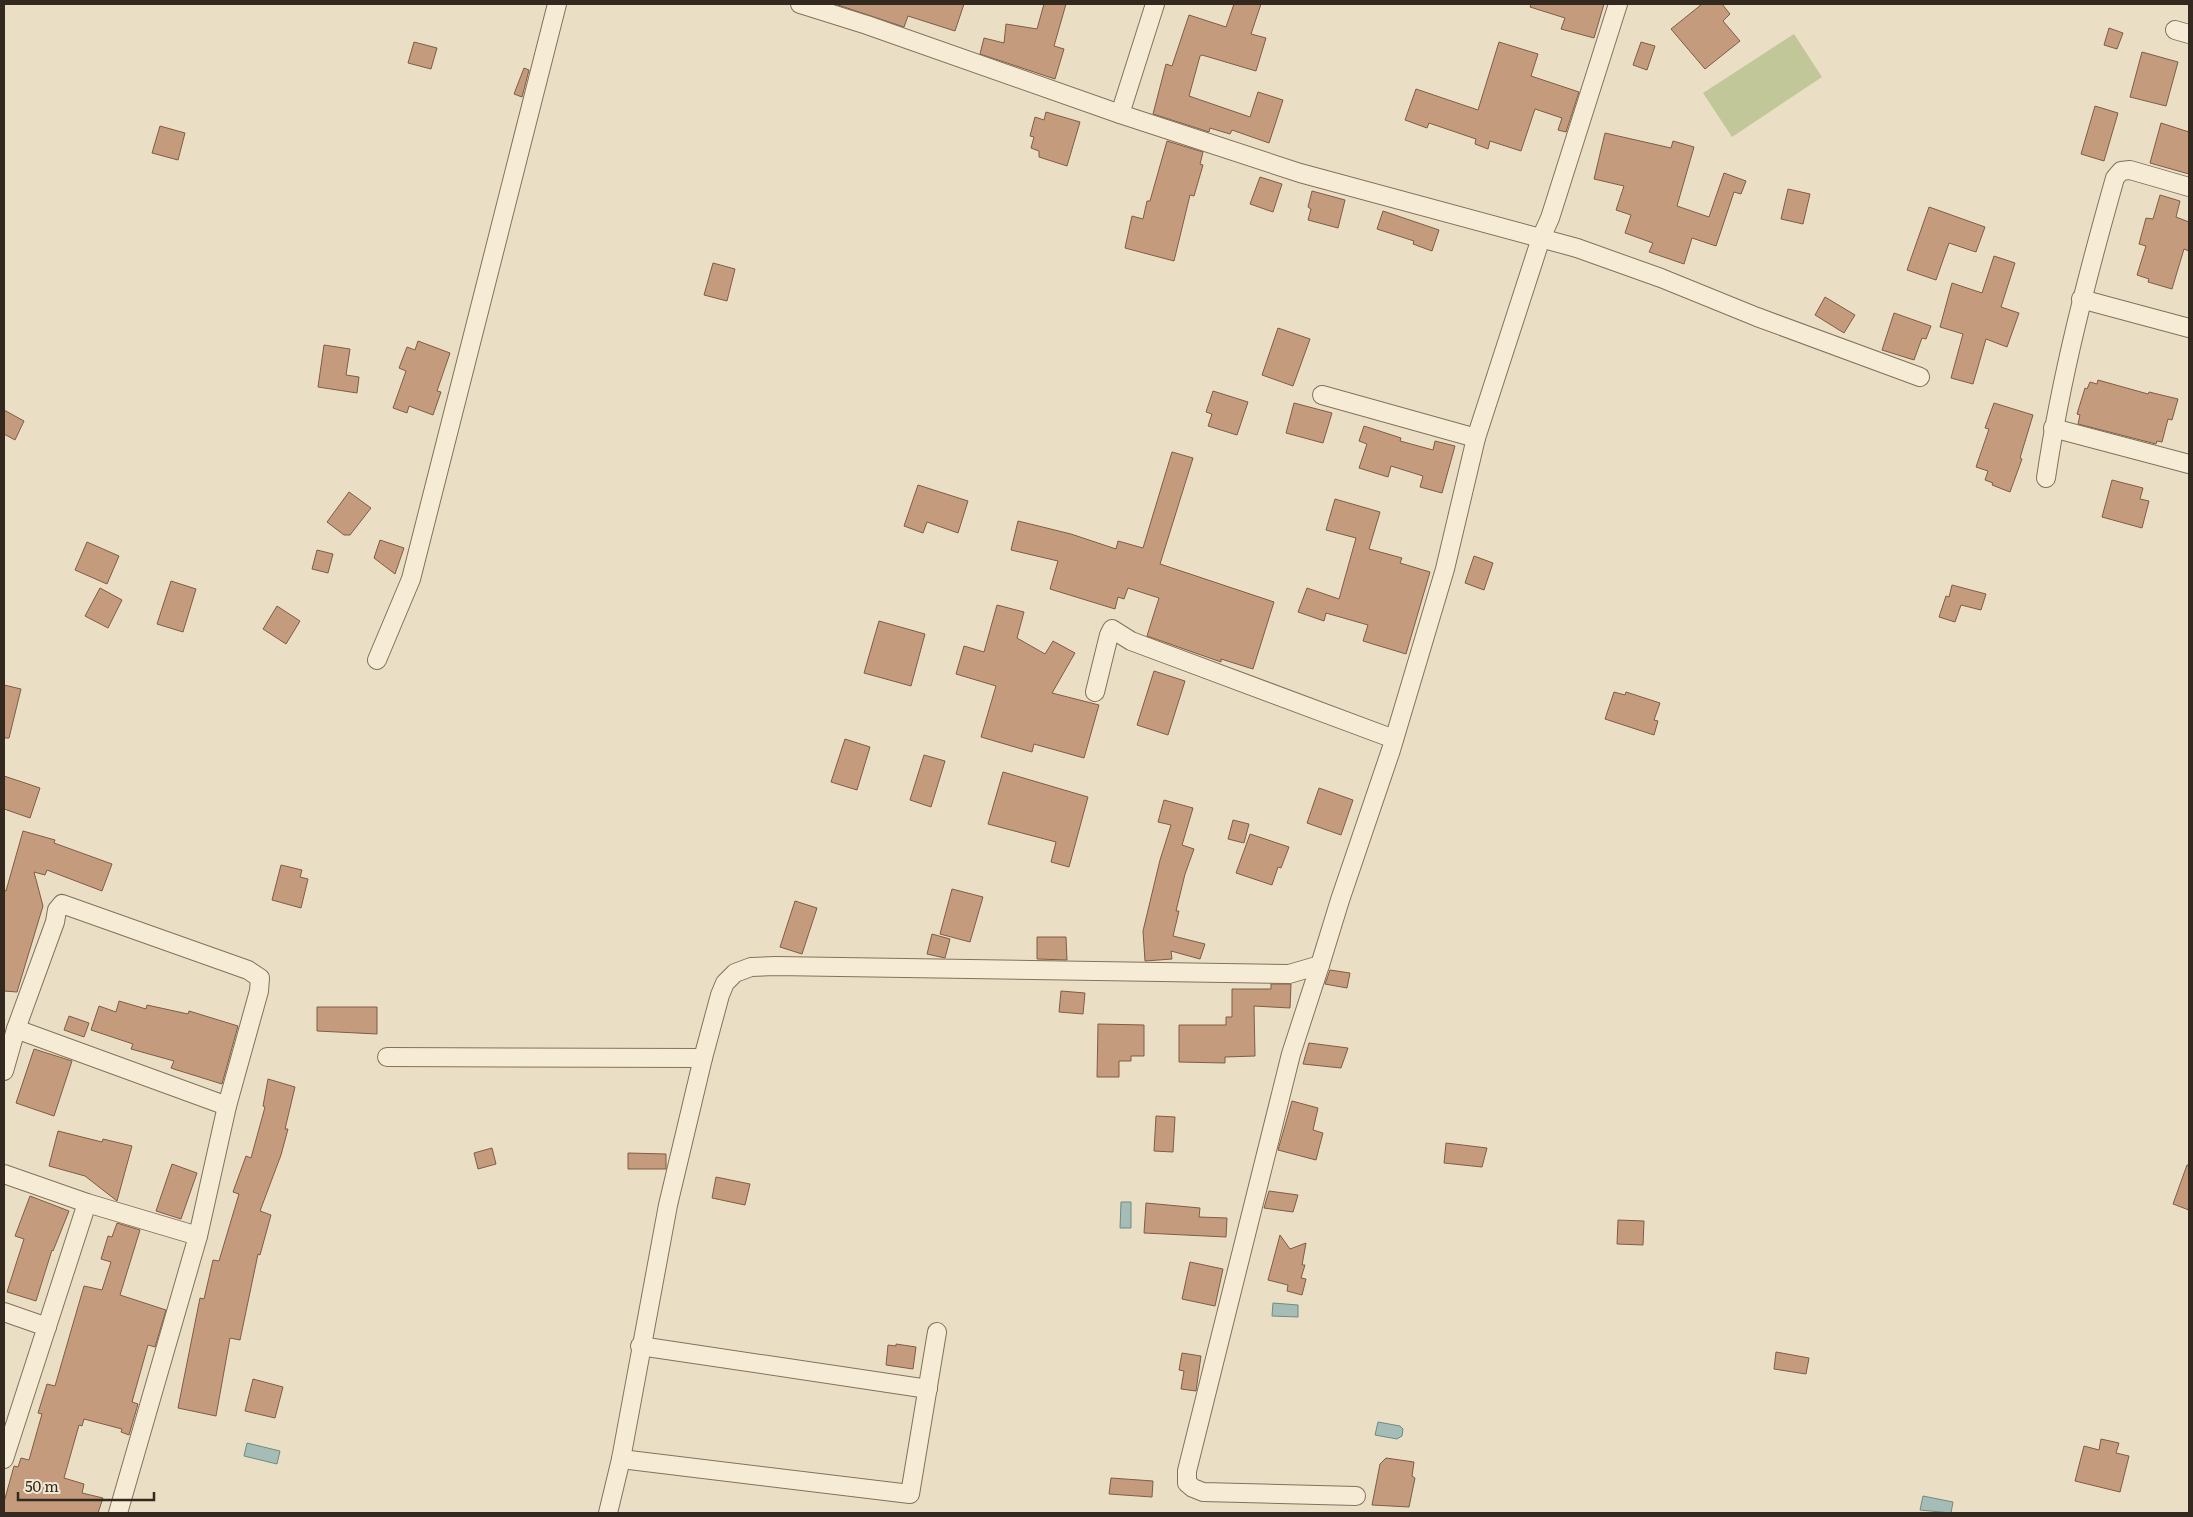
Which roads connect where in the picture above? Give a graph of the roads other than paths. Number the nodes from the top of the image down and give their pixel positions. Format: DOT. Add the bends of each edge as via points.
graph roads {
  1 [pos="557,4"];
  2 [pos="800,4"];
  3 [pos="1156,4"];
  4 [pos="1618,4"];
  5 [pos="1120,114"];
  6 [pos="2189,186"];
  7 [pos="1548,240"];
  8 [pos="2081,299"];
  9 [pos="2189,328"];
  10 [pos="1920,377"];
  11 [pos="1322,395"];
  12 [pos="2053,428"];
  13 [pos="1476,438"];
  14 [pos="2189,464"];
  15 [pos="2046,478"];
  16 [pos="377,660"];
  17 [pos="1096,692"];
  18 [pos="1394,739"];
  19 [pos="1320,966"];
  20 [pos="16,1029"];
  21 [pos="387,1057"];
  22 [pos="703,1058"];
  23 [pos="4,1071"];
  24 [pos="227,1106"];
  25 [pos="4,1174"];
  26 [pos="87,1203"];
  27 [pos="198,1236"];
  28 [pos="4,1312"];
  29 [pos="47,1327"];
  30 [pos="937,1332"];
  31 [pos="640,1346"];
  32 [pos="928,1389"];
  33 [pos="4,1459"];
  34 [pos="621,1459"];
  35 [pos="1356,1496"];
  36 [pos="118,1513"];
  37 [pos="608,1513"];
  1 -- 16 [label="street" via="411,579"];
  2 -- 5 [label="street"];
  3 -- 5 [label="street"];
  4 -- 7 [label="street" via="1550,218"];
  5 -- 7 [label="street" via="1300,173"];
  6 -- 8 [label="street" via="2140,172 2121,171 2116,178"];
  7 -- 10 [label="street" via="1661,278"];
  7 -- 13 [label="street" via="1535,255"];
  8 -- 9 [label="street"];
  8 -- 12 [label="street"];
  11 -- 13 [label="street"];
  12 -- 14 [label="street"];
  12 -- 15 [label="street"];
  13 -- 18 [label="street" via="1446,569"];
  17 -- 18 [label="street" via="1112,629 1131,641"];
  18 -- 19 [label="street"];
  19 -- 22 [label="street" via="1289,974 751,967 735,973 725,982"];
  19 -- 35 [label="street" via="1290,1054 1264,1154 1189,1461 1187,1484 1203,1492"];
  20 -- 23 [label="street"];
  20 -- 24 [label="street"];
  20 -- 24 [label="street" via="57,910 62,904 239,967 260,978 259,991"];
  21 -- 22 [label="street"];
  22 -- 31 [label="street" via="668,1205"];
  24 -- 27 [label="street"];
  25 -- 26 [label="street"];
  26 -- 27 [label="street"];
  26 -- 29 [label="street"];
  27 -- 36 [label="street"];
  28 -- 29 [label="street"];
  29 -- 33 [label="street"];
  30 -- 32 [label="street"];
  31 -- 32 [label="street"];
  31 -- 34 [label="street"];
  32 -- 34 [label="street" via="910,1494"];
  34 -- 37 [label="street"];
}
